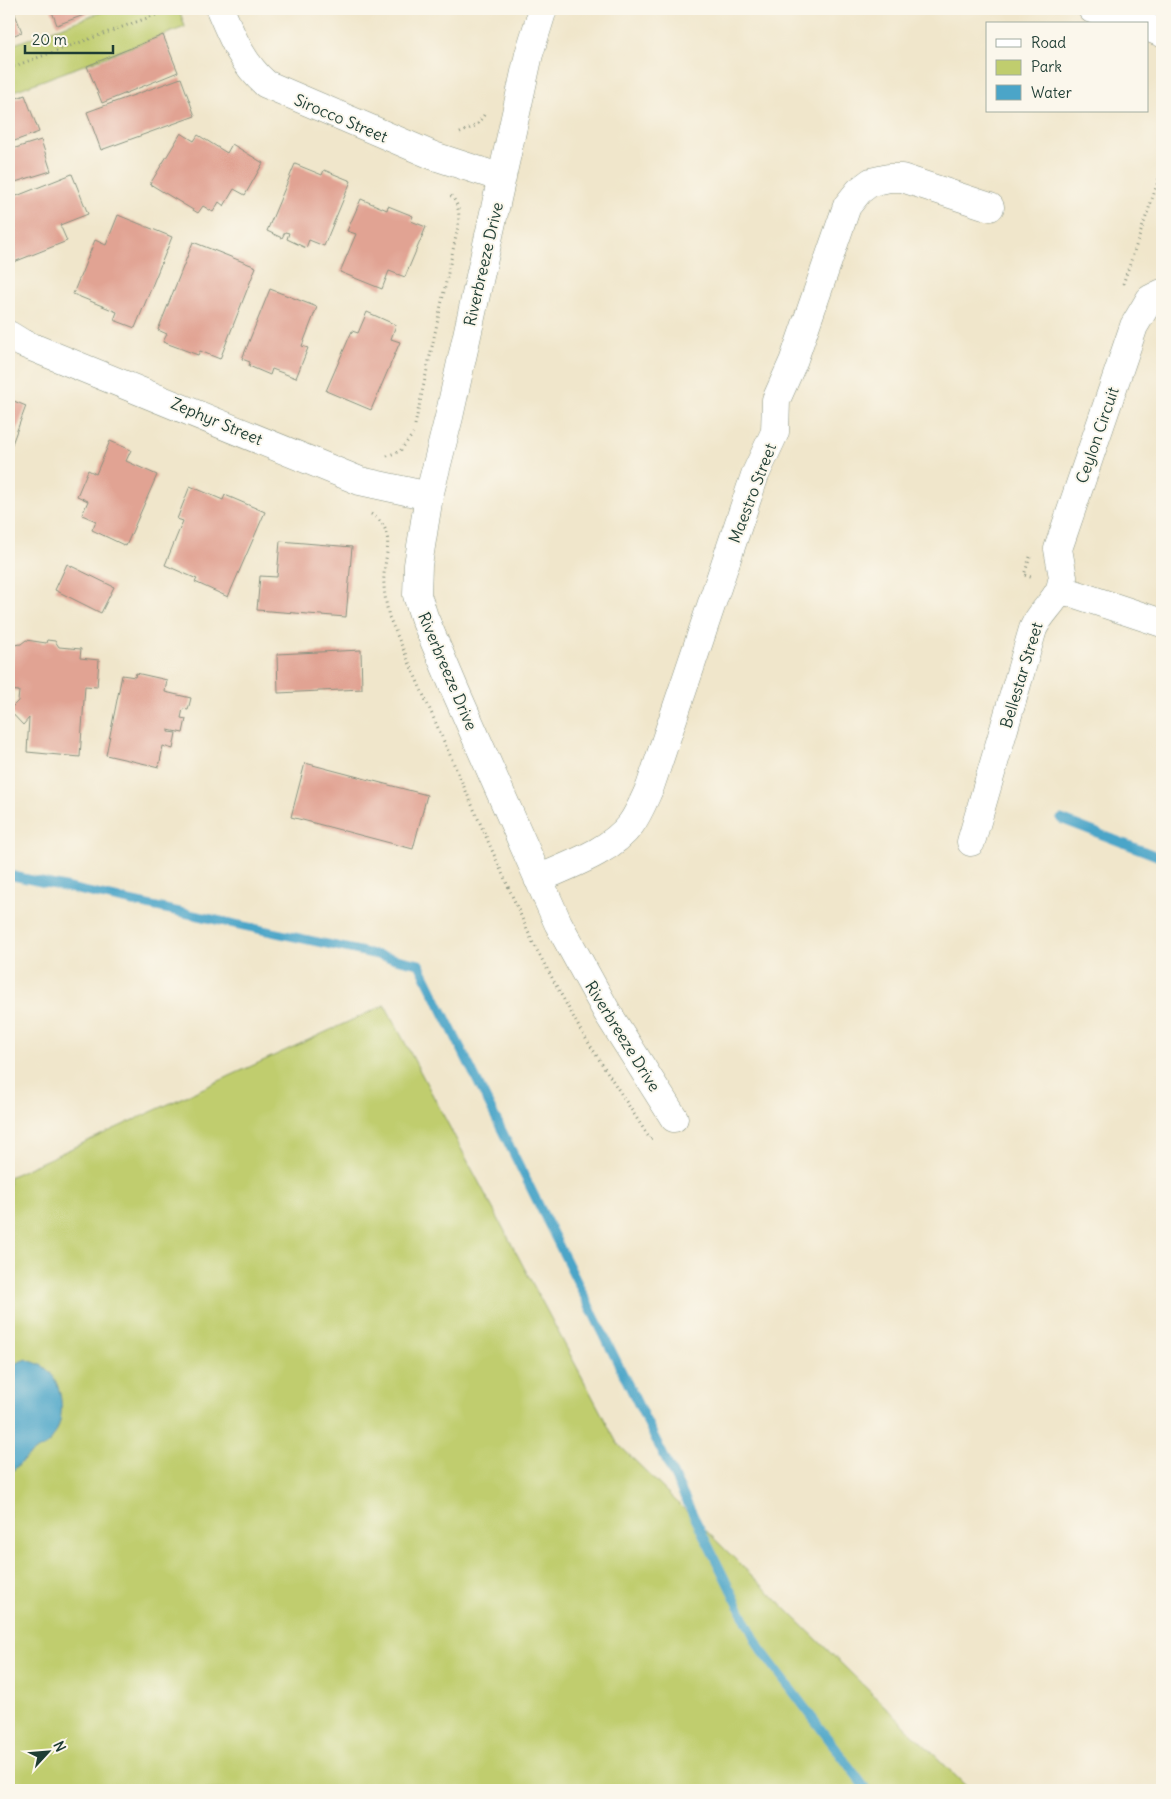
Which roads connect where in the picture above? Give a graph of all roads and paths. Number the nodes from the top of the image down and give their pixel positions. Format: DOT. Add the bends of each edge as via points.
graph roads {
  1 [pos="172,9"];
  2 [pos="220,9"];
  3 [pos="542,9"];
  4 [pos="1092,9"];
  5 [pos="1130,22"];
  6 [pos="1148,28"];
  7 [pos="1162,33"];
  8 [pos="9,68"];
  9 [pos="486,111"];
  10 [pos="455,134"];
  11 [pos="502,178"];
  12 [pos="443,189"];
  13 [pos="990,207"];
  14 [pos="1162,293"];
  15 [pos="9,335"];
  16 [pos="382,457"];
  17 [pos="429,496"];
  18 [pos="1060,588"];
  19 [pos="1162,623"];
  20 [pos="971,842"];
  21 [pos="538,879"];
  22 [pos="674,1118"];
  1 -- 8 [label="path"];
  2 -- 11 [label="street, Sirocco Street" via="246,63 276,91 442,160"];
  3 -- 11 [label="street, Riverbreeze Drive"];
  4 -- 5 [label="street"];
  6 -- 7 [label="street"];
  9 -- 10 [label="path" via="477,125"];
  11 -- 17 [label="street, Riverbreeze Drive"];
  12 -- 16 [label="path" via="454,198 460,218 413,434 400,451"];
  13 -- 21 [label="street, Maestro Street" via="902,178 871,182 852,198 793,362 776,400 775,432 755,475 640,811 630,826 603,847"];
  14 -- 18 [label="street, Ceylon Circuit" via="1150,299 1134,326 1058,549 1063,577"];
  15 -- 17 [label="street, Zephyr Street" via="360,481"];
  17 -- 21 [label="street, Riverbreeze Drive" via="418,564 420,605"];
  18 -- 19 [label="street"];
  18 -- 20 [label="street, Bellestar Street" via="1054,601 1039,615 1033,629"];
  21 -- 22 [label="street, Riverbreeze Drive" via="587,978"];
}
